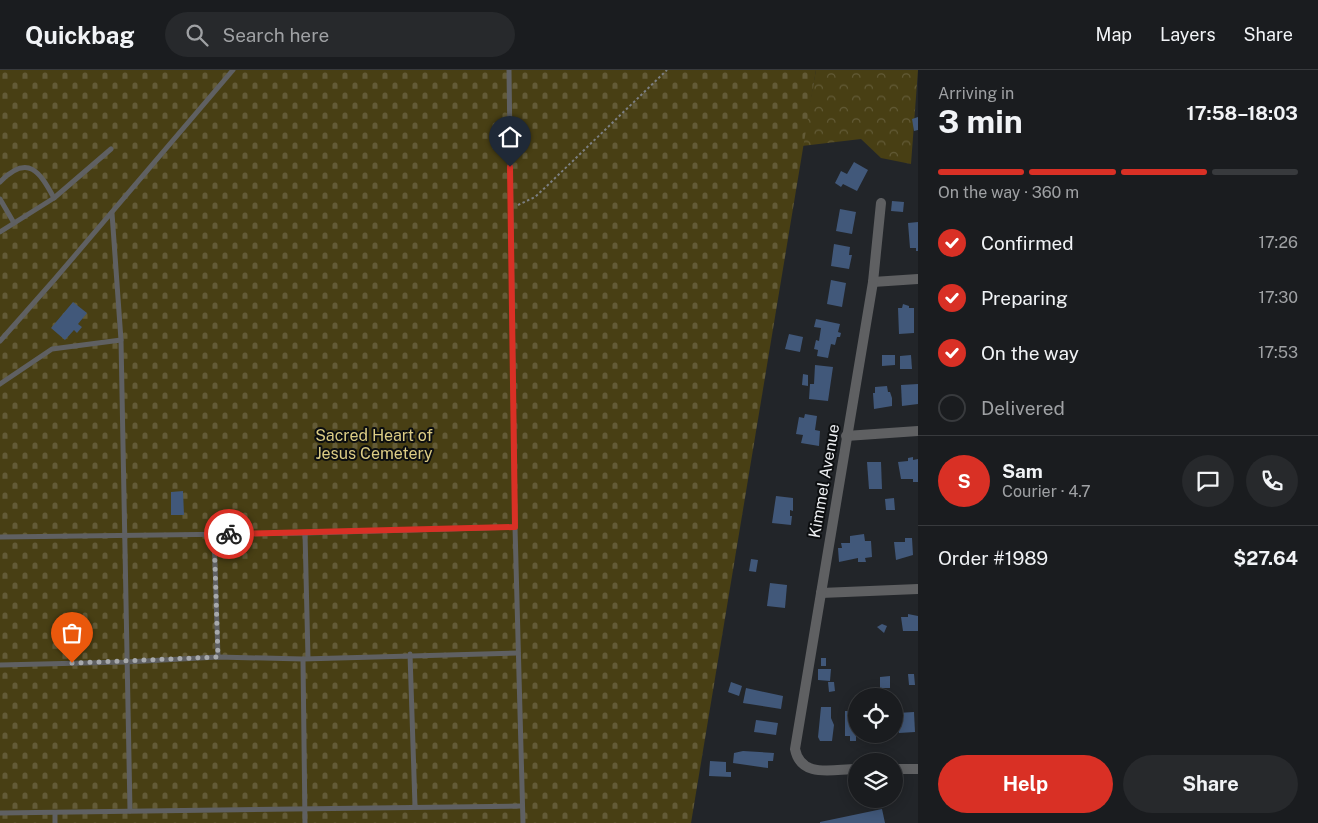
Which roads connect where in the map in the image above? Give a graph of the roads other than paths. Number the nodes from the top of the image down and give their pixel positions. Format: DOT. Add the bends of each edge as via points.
graph roads {
  1 [pos="233,70"];
  2 [pos="509,70"];
  3 [pos="111,149"];
  4 [pos="0,182"];
  5 [pos="54,198"];
  6 [pos="0,199"];
  7 [pos="881,203"];
  8 [pos="112,213"];
  9 [pos="14,223"];
  10 [pos="0,232"];
  11 [pos="918,279"];
  12 [pos="873,282"];
  13 [pos="121,340"];
  14 [pos="0,341"];
  15 [pos="0,384"];
  16 [pos="918,431"];
  17 [pos="846,436"];
  18 [pos="515,527"];
  19 [pos="305,533"];
  20 [pos="124,534"];
  21 [pos="214,534"];
  22 [pos="0,537"];
  23 [pos="918,588"];
  24 [pos="821,593"];
  25 [pos="518,653"];
  26 [pos="410,654"];
  27 [pos="218,657"];
  28 [pos="306,658"];
  29 [pos="126,662"];
  30 [pos="0,665"];
  31 [pos="848,769"];
  32 [pos="903,769"];
  33 [pos="918,769"];
  34 [pos="415,806"];
  35 [pos="522,806"];
  36 [pos="305,808"];
  37 [pos="130,811"];
  38 [pos="55,812"];
  39 [pos="0,813"];
  40 [pos="54,823"];
  41 [pos="305,823"];
  42 [pos="523,823"];
  1 -- 8 [label="lane"];
  2 -- 18 [label="lane"];
  3 -- 5 [label="lane"];
  4 -- 5 [label="lane" via="18,169 32,168 41,174"];
  5 -- 9 [label="lane"];
  6 -- 9 [label="lane"];
  7 -- 12 [label="street, Kimmel Avenue"];
  8 -- 13 [label="lane"];
  8 -- 14 [label="lane"];
  9 -- 10 [label="lane"];
  11 -- 12 [label="street"];
  12 -- 17 [label="street, Kimmel Avenue"];
  13 -- 15 [label="lane" via="52,349"];
  13 -- 20 [label="lane"];
  16 -- 17 [label="street"];
  17 -- 24 [label="street, Kimmel Avenue"];
  18 -- 19 [label="lane"];
  18 -- 25 [label="lane"];
  19 -- 21 [label="lane"];
  19 -- 28 [label="lane"];
  20 -- 21 [label="lane"];
  20 -- 22 [label="lane"];
  20 -- 29 [label="lane"];
  21 -- 27 [label="lane"];
  23 -- 24 [label="street"];
  24 -- 31 [label="street, Kimmel Avenue" via="795,749 799,762 810,769"];
  25 -- 26 [label="lane"];
  25 -- 35 [label="lane"];
  26 -- 28 [label="lane"];
  26 -- 34 [label="lane"];
  27 -- 28 [label="lane"];
  27 -- 29 [label="lane"];
  28 -- 36 [label="lane"];
  29 -- 30 [label="lane"];
  29 -- 37 [label="lane"];
  32 -- 33 [label="street"];
  34 -- 35 [label="lane"];
  34 -- 36 [label="lane"];
  35 -- 42 [label="lane"];
  36 -- 37 [label="lane"];
  36 -- 41 [label="lane"];
  37 -- 38 [label="lane"];
  38 -- 39 [label="lane"];
  38 -- 40 [label="lane"];
}
